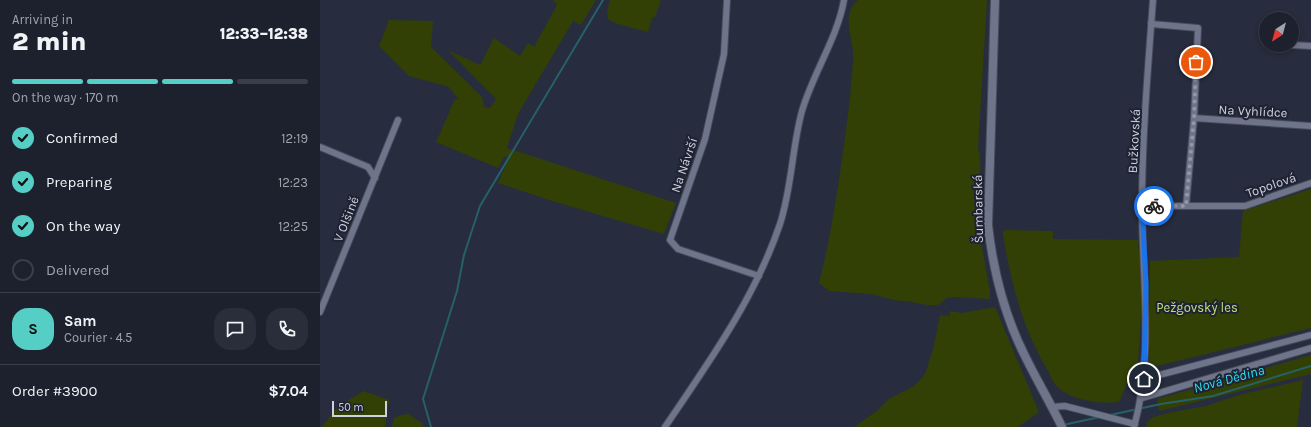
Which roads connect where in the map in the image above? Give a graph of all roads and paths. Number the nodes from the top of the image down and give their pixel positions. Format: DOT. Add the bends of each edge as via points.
graph roads {
  1 [pos="727,0"];
  2 [pos="844,0"];
  3 [pos="995,0"];
  4 [pos="1153,0"];
  5 [pos="1151,24"];
  6 [pos="1299,45"];
  7 [pos="1311,46"];
  8 [pos="1194,118"];
  9 [pos="398,120"];
  10 [pos="1311,126"];
  11 [pos="320,147"];
  12 [pos="375,178"];
  13 [pos="1311,183"];
  14 [pos="1142,206"];
  15 [pos="1186,206"];
  16 [pos="759,276"];
  17 [pos="320,312"];
  18 [pos="1311,335"];
  19 [pos="1311,348"];
  20 [pos="1144,379"];
  21 [pos="1142,398"];
  22 [pos="1052,407"];
  23 [pos="1135,426"];
  24 [pos="666,427"];
  25 [pos="1062,427"];
  1 -- 16 [label="street, Na Návrší" via="724,54 705,139 670,240 678,250"];
  2 -- 16 [label="street" via="840,19 802,110 780,223"];
  3 -- 22 [label="street, Šumbarská" via="988,225 991,251 1001,293 1023,353"];
  4 -- 5 [label="street, Bužkovská"];
  5 -- 8 [label="street" via="1198,28"];
  5 -- 14 [label="street, Bužkovská"];
  6 -- 7 [label="street"];
  8 -- 10 [label="street, Na Vyhlídce"];
  8 -- 15 [label="street"];
  9 -- 12 [label="street, V Olšině"];
  11 -- 12 [label="street" via="368,167"];
  12 -- 17 [label="street, V Olšině"];
  13 -- 15 [label="street, Topolová" via="1245,206"];
  14 -- 15 [label="street, Topolová"];
  14 -- 20 [label="street, Bužkovská" via="1146,285"];
  16 -- 24 [label="street" via="718,348"];
  18 -- 20 [label="street"];
  19 -- 21 [label="street"];
  20 -- 21 [label="street, Bužkovská"];
  21 -- 23 [label="street, Bužkovská"];
  22 -- 23 [label="street" via="1065,406"];
  22 -- 25 [label="street, Šumbarská"];
}
